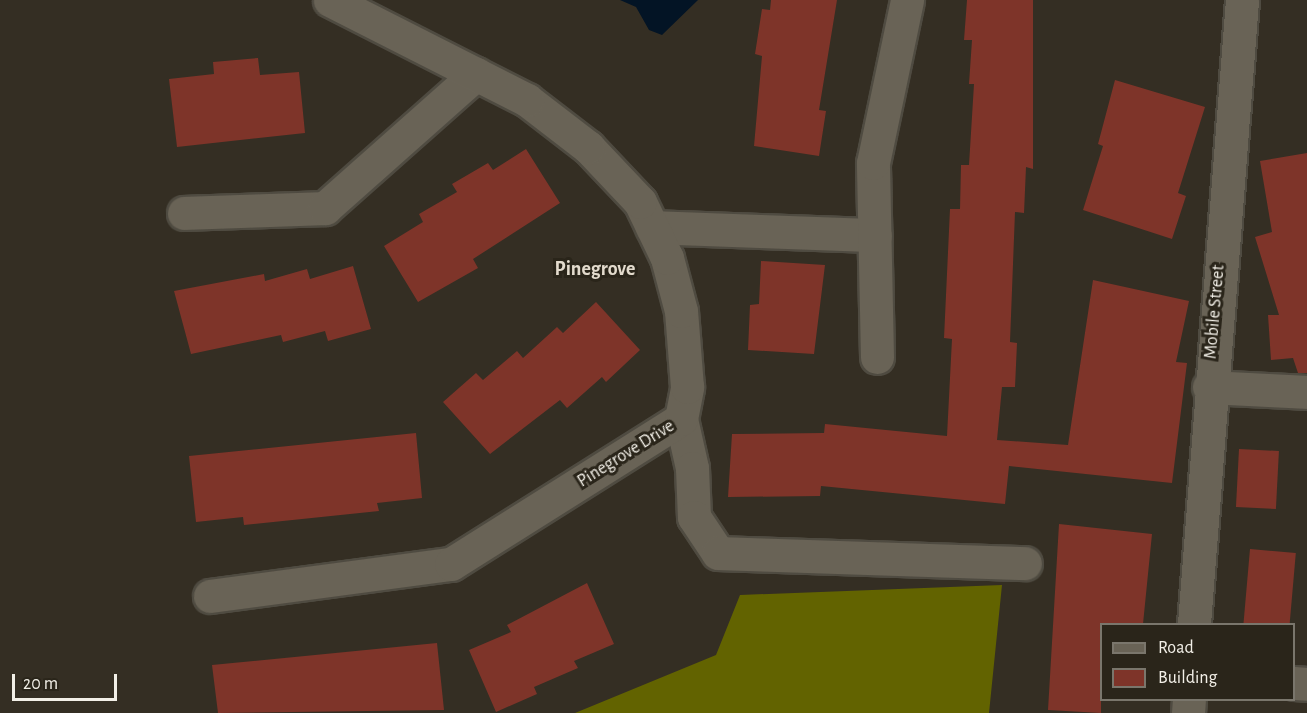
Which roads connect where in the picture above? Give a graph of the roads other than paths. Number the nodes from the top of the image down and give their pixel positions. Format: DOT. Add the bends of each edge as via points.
graph roads {
  1 [pos="330,0"];
  2 [pos="908,0"];
  3 [pos="1242,0"];
  4 [pos="476,74"];
  5 [pos="184,213"];
  6 [pos="652,227"];
  7 [pos="875,235"];
  8 [pos="877,357"];
  9 [pos="1209,387"];
  10 [pos="1307,392"];
  11 [pos="681,419"];
  12 [pos="1025,563"];
  13 [pos="210,596"];
  14 [pos="1194,623"];
  1 -- 4 [label="street, Pinegrove Drive"];
  2 -- 7 [label="street" via="873,163"];
  3 -- 9 [label="street, Mobile Street"];
  4 -- 5 [label="street" via="324,208"];
  4 -- 6 [label="street, Pinegrove Drive" via="527,100 588,147 640,202"];
  6 -- 7 [label="street"];
  6 -- 11 [label="street, Pinegrove Drive" via="667,258 681,311 687,387"];
  7 -- 8 [label="street"];
  9 -- 10 [label="street"];
  9 -- 14 [label="street, Mobile Street"];
  11 -- 12 [label="street" via="692,468 694,517 718,553"];
  11 -- 13 [label="street, Pinegrove Drive" via="451,564"];
}
